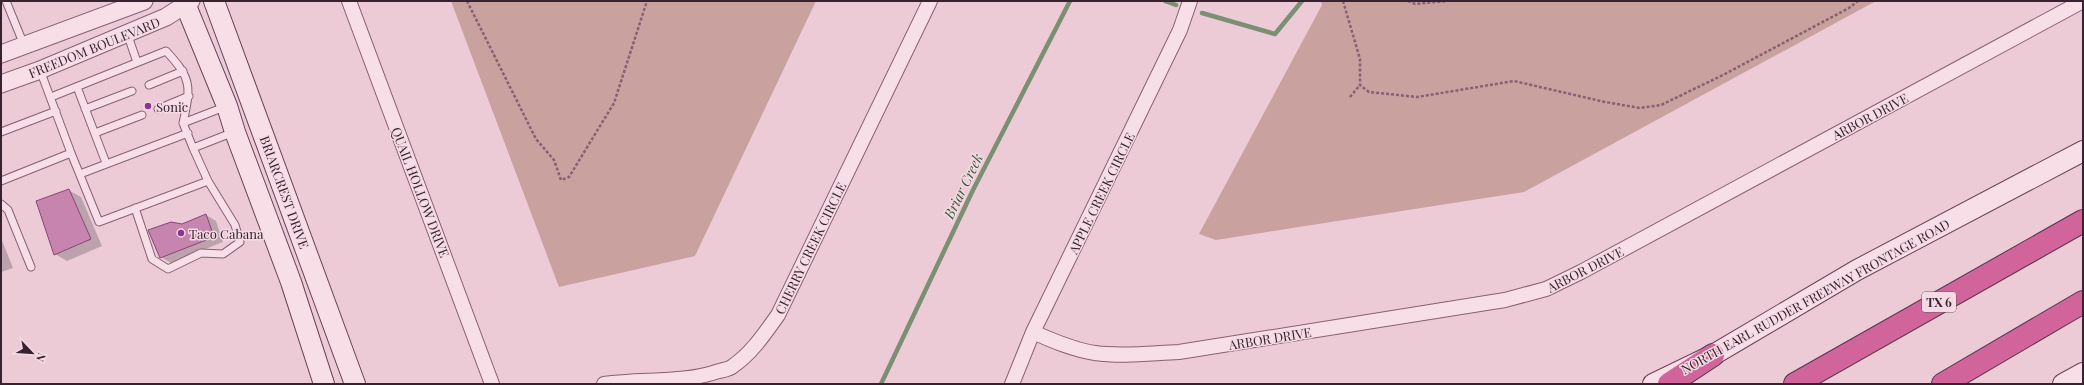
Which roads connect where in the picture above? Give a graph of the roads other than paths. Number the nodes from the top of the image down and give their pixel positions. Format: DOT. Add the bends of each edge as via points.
graph roads {
  1 [pos="6,1"];
  2 [pos="144,1"];
  3 [pos="214,1"];
  4 [pos="349,1"];
  5 [pos="930,1"];
  6 [pos="1190,1"];
  7 [pos="2083,1"];
  8 [pos="184,2"];
  9 [pos="127,33"];
  10 [pos="24,45"];
  11 [pos="1,54"];
  12 [pos="137,62"];
  13 [pos="40,70"];
  14 [pos="183,71"];
  15 [pos="1,84"];
  16 [pos="148,85"];
  17 [pos="77,87"];
  18 [pos="132,91"];
  19 [pos="189,96"];
  20 [pos="51,97"];
  21 [pos="227,106"];
  22 [pos="158,108"];
  23 [pos="85,109"];
  24 [pos="56,111"];
  25 [pos="142,115"];
  26 [pos="183,123"];
  27 [pos="1,132"];
  28 [pos="234,132"];
  29 [pos="95,133"];
  30 [pos="188,133"];
  31 [pos="193,148"];
  32 [pos="2083,151"];
  33 [pos="71,153"];
  34 [pos="106,164"];
  35 [pos="80,174"];
  36 [pos="1,180"];
  37 [pos="208,181"];
  38 [pos="1,204"];
  39 [pos="135,208"];
  40 [pos="2083,221"];
  41 [pos="31,267"];
  42 [pos="2083,302"];
  43 [pos="1033,332"];
  44 [pos="1713,355"];
  45 [pos="2083,373"];
  46 [pos="324,384"];
  47 [pos="355,384"];
  48 [pos="492,384"];
  49 [pos="604,384"];
  50 [pos="1012,384"];
  51 [pos="1654,384"];
  52 [pos="1669,384"];
  53 [pos="1795,384"];
  54 [pos="1943,384"];
  55 [pos="2063,384"];
  1 -- 10 [label="lane"];
  2 -- 10 [label="street, FREEDOM BOULEVARD"];
  3 -- 47 [label="main road, BRIARCREST DRIVE"];
  4 -- 48 [label="street, QUAIL HOLLOW DRIVE"];
  5 -- 49 [label="street, CHERRY CREEK CIRCLE" via="778,316 754,346 733,367 708,375 682,380"];
  6 -- 43 [label="street, APPLE CREEK CIRCLE" via="1180,30"];
  7 -- 43 [label="street, ARBOR DRIVE" via="1546,289 1506,300 1179,352 1095,353 1064,345"];
  8 -- 9 [label="street, FREEDOM BOULEVARD" via="166,17"];
  8 -- 21 [label="main road, BRIARCREST DRIVE"];
  9 -- 12 [label="lane"];
  9 -- 13 [label="street, FREEDOM BOULEVARD"];
  10 -- 11 [label="street, FREEDOM BOULEVARD"];
  12 -- 14 [label="lane" via="166,51"];
  12 -- 17 [label="lane"];
  13 -- 15 [label="street, FREEDOM BOULEVARD"];
  13 -- 20 [label="lane"];
  14 -- 16 [label="lane"];
  14 -- 19 [label="lane"];
  17 -- 20 [label="lane"];
  17 -- 23 [label="lane"];
  18 -- 23 [label="lane"];
  19 -- 22 [label="lane"];
  19 -- 26 [label="lane"];
  20 -- 24 [label="lane"];
  21 -- 26 [label="lane"];
  21 -- 28 [label="main road, BRIARCREST DRIVE"];
  23 -- 29 [label="lane"];
  24 -- 27 [label="lane"];
  24 -- 33 [label="lane"];
  25 -- 29 [label="lane"];
  26 -- 30 [label="lane"];
  28 -- 31 [label="lane"];
  28 -- 46 [label="main road, BRIARCREST DRIVE" via="291,282"];
  29 -- 34 [label="lane"];
  30 -- 31 [label="lane"];
  30 -- 34 [label="lane"];
  31 -- 37 [label="lane"];
  32 -- 44 [label="main road, NORTH EARL RUDDER FREEWAY FRONTAGE ROAD" via="1857,270"];
  33 -- 35 [label="lane"];
  33 -- 36 [label="lane"];
  34 -- 35 [label="lane"];
  35 -- 39 [label="lane" via="100,222"];
  37 -- 39 [label="lane"];
  37 -- 39 [label="lane" via="235,225 240,242 223,254 201,253 168,269 152,259"];
  38 -- 41 [label="lane" via="8,210"];
  40 -- 53 [label="highway, TX 6"];
  42 -- 54 [label="highway"];
  43 -- 50 [label="street, APPLE CREEK CIRCLE"];
  44 -- 51 [label="main road, NORTH EARL RUDDER FREEWAY FRONTAGE ROAD"];
  44 -- 52 [label="highway"];
  45 -- 55 [label="main road"];
}
